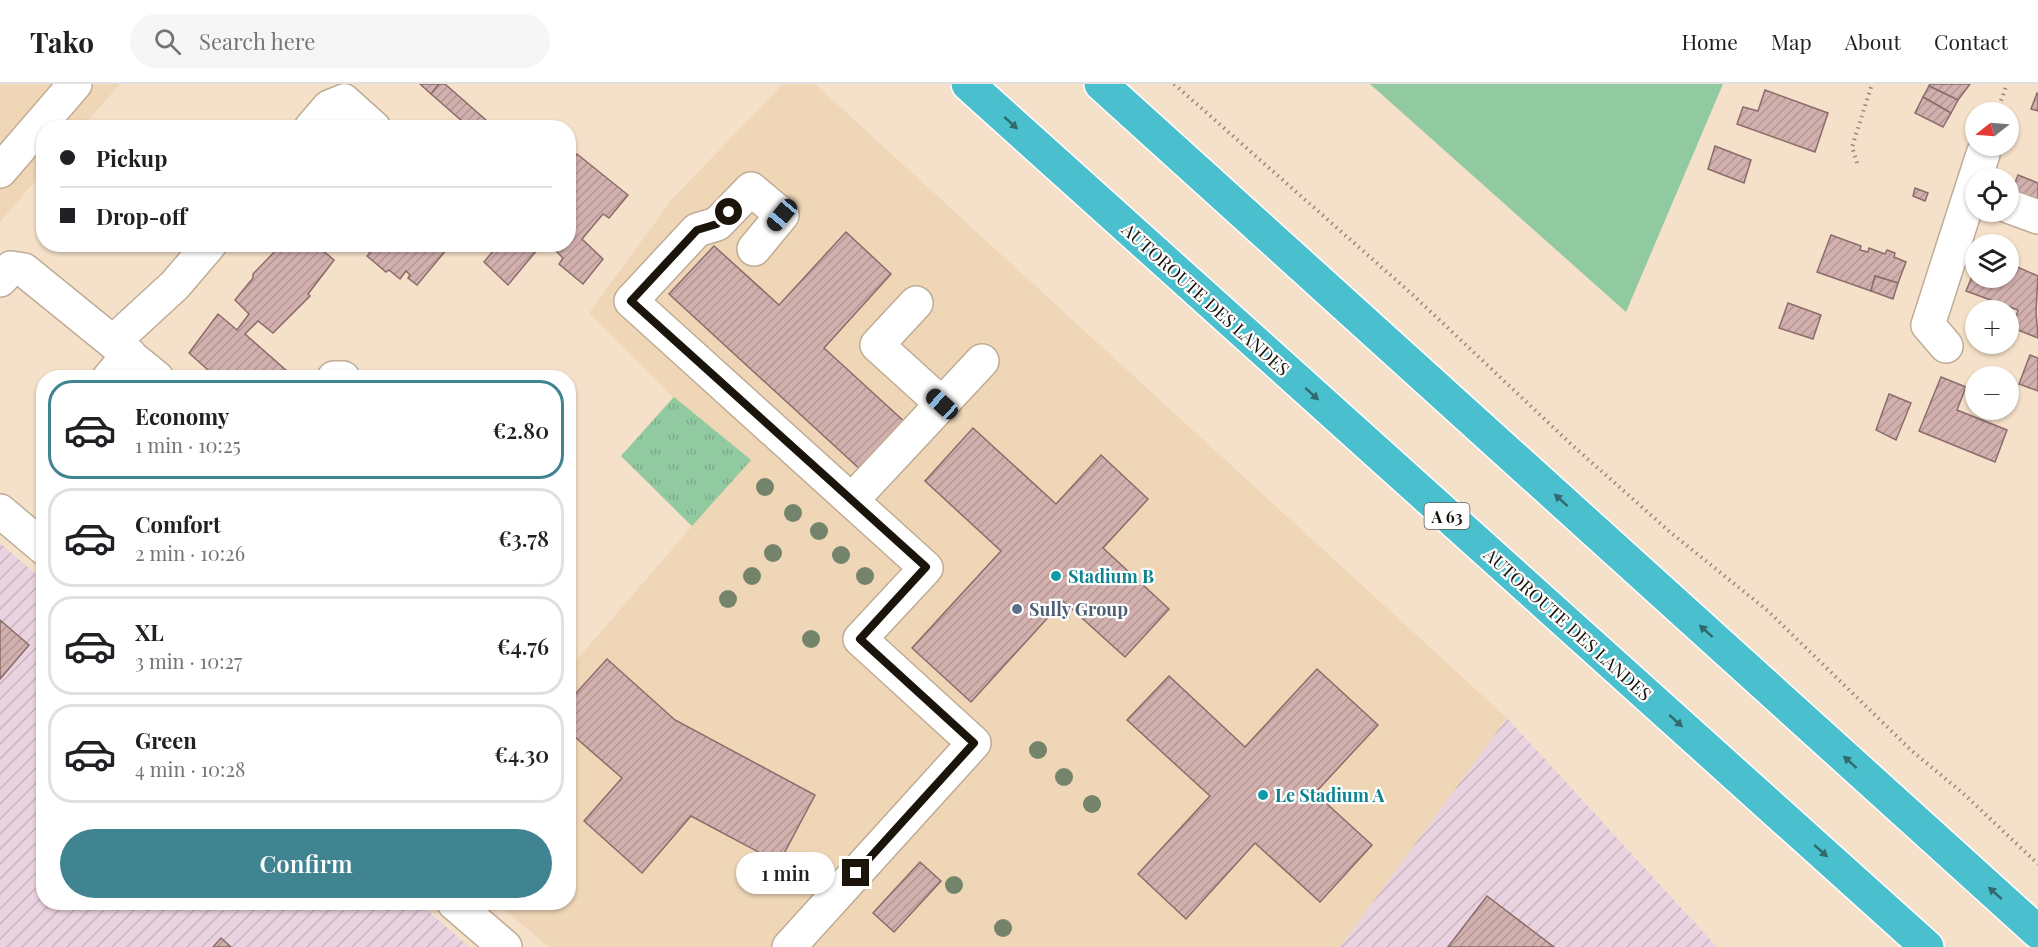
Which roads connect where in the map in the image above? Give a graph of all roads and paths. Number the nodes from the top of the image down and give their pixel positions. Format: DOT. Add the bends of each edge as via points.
graph roads {
  1 [pos="75,84"];
  2 [pos="968,84"];
  3 [pos="1101,84"];
  4 [pos="1174,84"];
  5 [pos="1872,84"];
  6 [pos="2007,84"];
  7 [pos="2001,102"];
  8 [pos="44,120"];
  9 [pos="318,120"];
  10 [pos="365,120"];
  11 [pos="36,129"];
  12 [pos="1857,163"];
  13 [pos="0,171"];
  14 [pos="2019,210"];
  15 [pos="1965,216"];
  16 [pos="2038,217"];
  17 [pos="754,249"];
  18 [pos="203,252"];
  19 [pos="0,280"];
  20 [pos="916,303"];
  21 [pos="1946,346"];
  22 [pos="117,358"];
  23 [pos="982,361"];
  24 [pos="141,370"];
  25 [pos="942,404"];
  26 [pos="852,500"];
  27 [pos="0,511"];
  28 [pos="36,541"];
  29 [pos="2038,864"];
  30 [pos="462,910"];
  31 [pos="2038,932"];
  32 [pos="505,947"];
  33 [pos="789,947"];
  34 [pos="1927,947"];
  1 -- 8 [label="street"];
  2 -- 34 [label="highway, AUTOROUTE DES LANDES / A 63, one-way"];
  31 -- 3 [label="highway, one-way"];
  4 -- 29 [label="path" via="1413,295 1670,532 1768,611 1912,751"];
  5 -- 12 [label="path" via="1852,147"];
  6 -- 7 [label="path"];
  9 -- 10 [label="street" via="329,107 344,101"];
  11 -- 13 [label="street"];
  14 -- 16 [label="street"];
  15 -- 21 [label="street" via="1928,325"];
  17 -- 26 [label="street" via="782,215 752,189 717,224 697,230 631,301"];
  18 -- 22 [label="street"];
  19 -- 22 [label="street" via="11,268 24,270"];
  20 -- 25 [label="street" via="878,345"];
  22 -- 24 [label="street"];
  23 -- 25 [label="street"];
  25 -- 26 [label="street"];
  26 -- 33 [label="street" via="926,567 860,639 974,743"];
  27 -- 28 [label="street"];
  30 -- 32 [label="street"];
}
